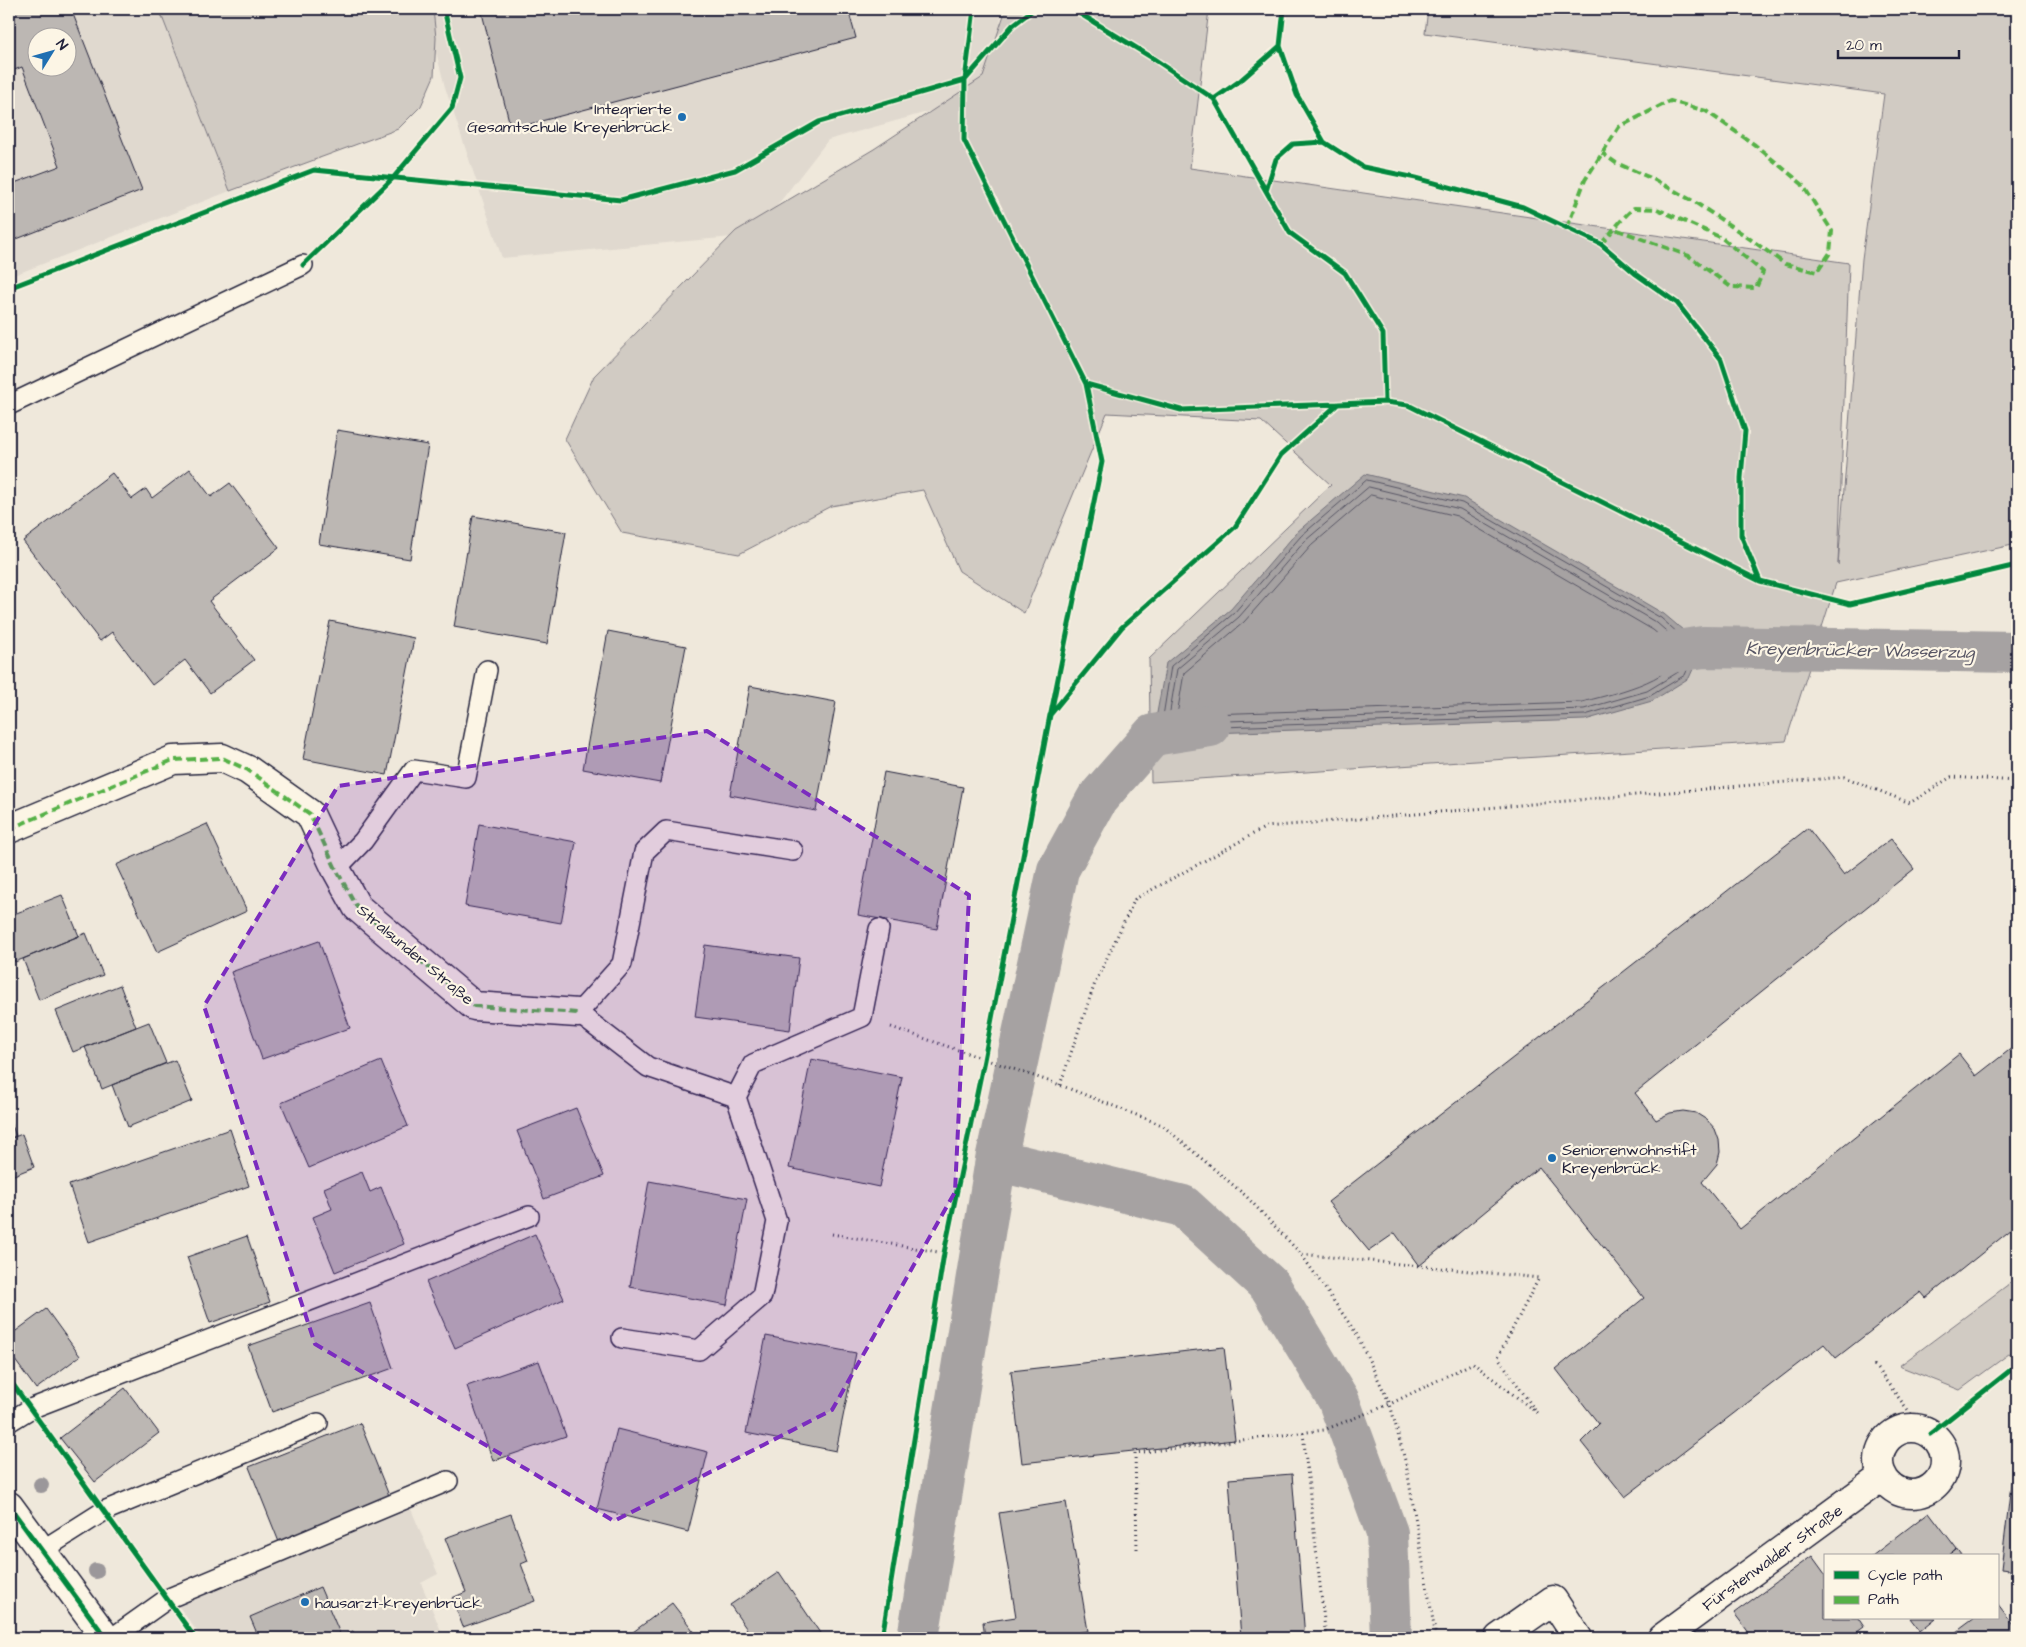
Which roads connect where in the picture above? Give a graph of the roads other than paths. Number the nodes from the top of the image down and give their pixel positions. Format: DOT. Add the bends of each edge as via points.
graph roads {
  1 [pos="303,265"];
  2 [pos="9,405"];
  3 [pos="487,670"];
  4 [pos="9,829"];
  5 [pos="793,851"];
  6 [pos="336,869"];
  7 [pos="879,929"];
  8 [pos="578,1013"];
  9 [pos="736,1097"];
  10 [pos="529,1216"];
  11 [pos="622,1338"];
  12 [pos="9,1422"];
  13 [pos="318,1423"];
  14 [pos="1883,1476"];
  15 [pos="448,1481"];
  16 [pos="9,1506"];
  17 [pos="41,1550"];
  18 [pos="106,1638"];
  19 [pos="112,1638"];
  20 [pos="1499,1638"];
  21 [pos="1578,1638"];
  22 [pos="1662,1638"];
  1 -- 2 [label="lane"];
  3 -- 6 [label="lane" via="466,778 414,770 363,841"];
  4 -- 6 [label="street, Stralsunder Straße" via="173,760 222,758 248,770 310,814"];
  5 -- 8 [label="lane" via="666,832 644,852 622,964"];
  6 -- 8 [label="street, Stralsunder Straße" via="357,907 474,1006"];
  7 -- 9 [label="lane" via="862,1017 753,1064"];
  8 -- 9 [label="lane" via="648,1068"];
  9 -- 11 [label="lane" via="777,1221 762,1296 698,1350"];
  10 -- 12 [label="lane" via="30,1409"];
  13 -- 17 [label="lane" via="104,1511"];
  14 -- 14 [label="street" via="1879,1466 1883,1444 1900,1430 1912,1427 1922,1430 1930,1434 1942,1449 1943,1471 1930,1488 1920,1492 1899,1491"];
  14 -- 22 [label="street, Fürstenwalder Straße"];
  15 -- 19 [label="lane" via="167,1599"];
  16 -- 17 [label="street"];
  17 -- 18 [label="street"];
  20 -- 21 [label="street" via="1553,1600"];
}
